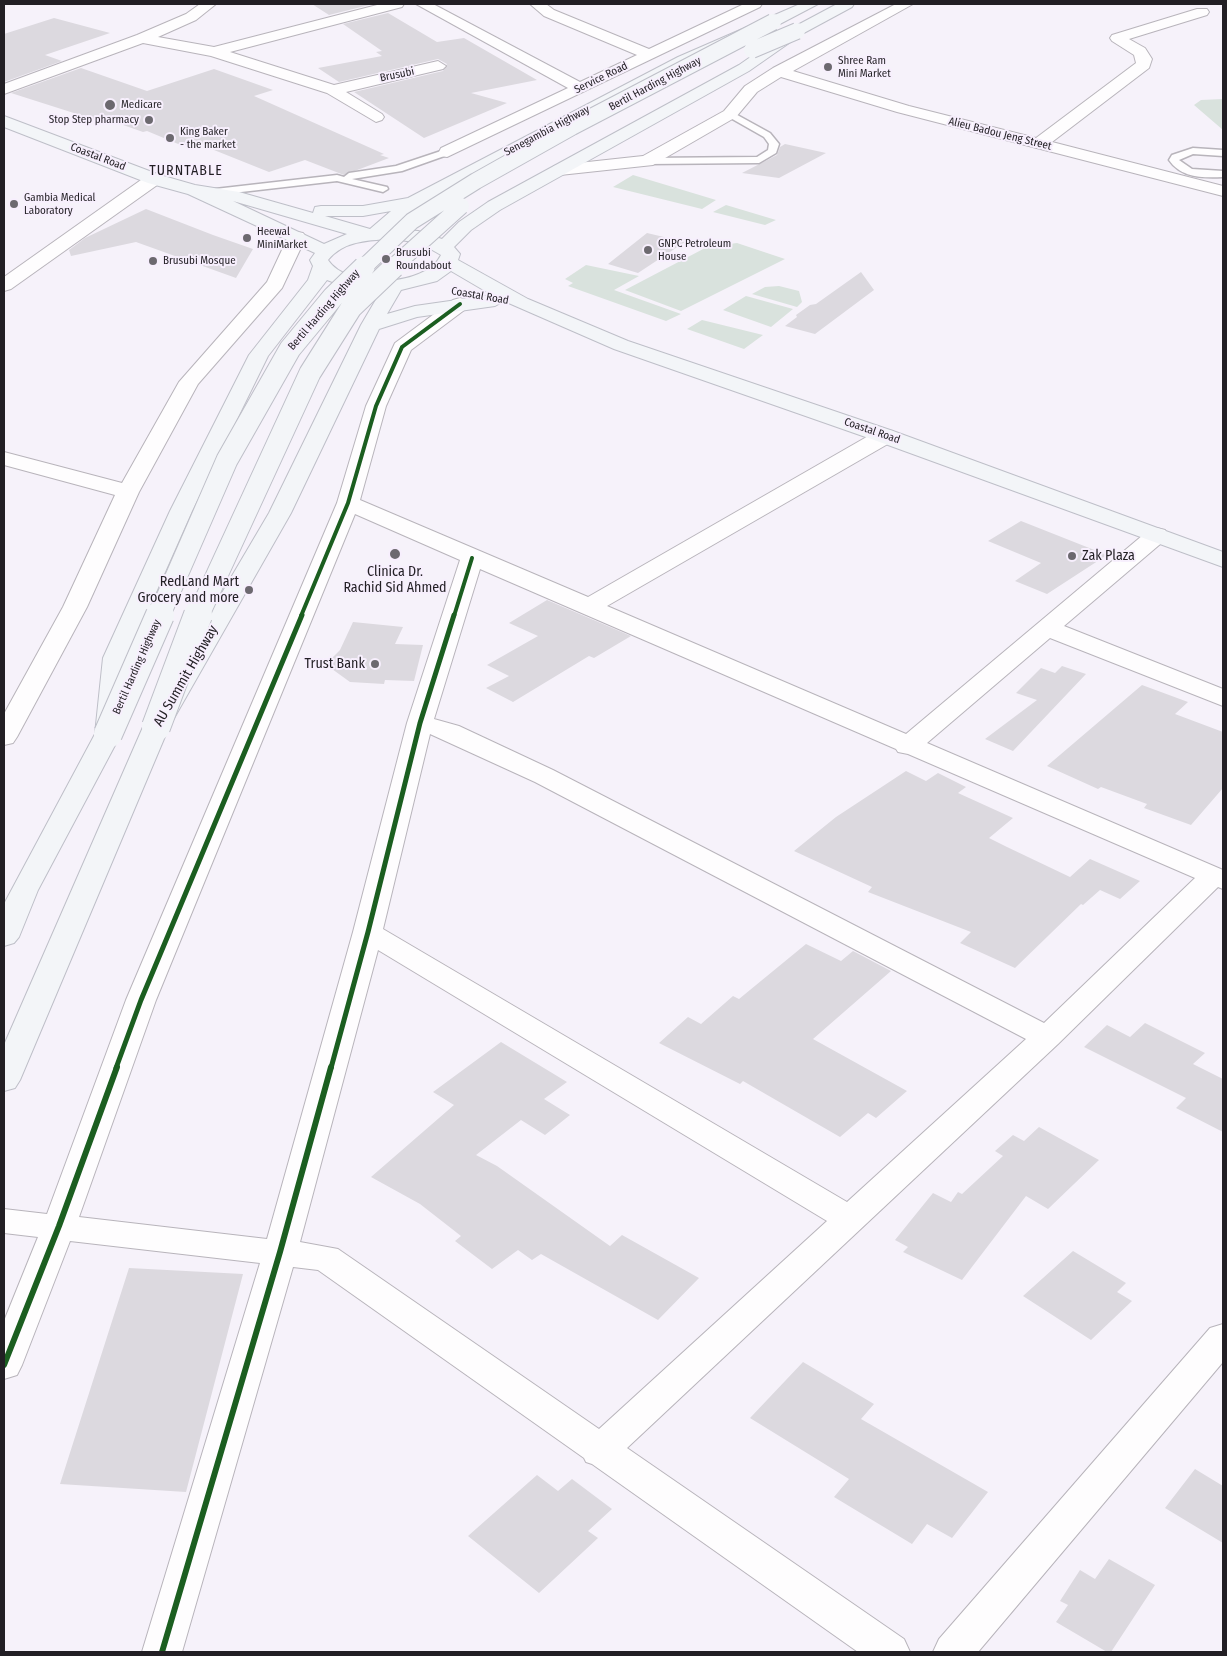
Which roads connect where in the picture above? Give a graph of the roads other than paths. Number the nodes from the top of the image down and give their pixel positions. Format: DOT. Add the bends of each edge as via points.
graph roads {
  1 [pos="210,4"];
  2 [pos="397,4"];
  3 [pos="423,4"];
  4 [pos="570,4"];
  5 [pos="755,4"];
  6 [pos="811,4"];
  7 [pos="847,4"];
  8 [pos="906,4"];
  9 [pos="1177,4"];
  10 [pos="543,8"];
  11 [pos="773,22"];
  12 [pos="797,31"];
  13 [pos="142,38"];
  14 [pos="214,52"];
  15 [pos="648,54"];
  16 [pos="438,66"];
  17 [pos="778,71"];
  18 [pos="580,88"];
  19 [pos="4,89"];
  20 [pos="333,90"];
  21 [pos="730,114"];
  22 [pos="376,118"];
  23 [pos="4,121"];
  24 [pos="1039,144"];
  25 [pos="447,152"];
  26 [pos="1223,153"];
  27 [pos="647,161"];
  28 [pos="488,162"];
  29 [pos="560,170"];
  30 [pos="1223,174"];
  31 [pos="1184,176"];
  32 [pos="337,178"];
  33 [pos="154,179"];
  34 [pos="194,190"];
  35 [pos="383,190"];
  36 [pos="1223,191"];
  37 [pos="215,192"];
  38 [pos="414,202"];
  39 [pos="280,208"];
  40 [pos="373,235"];
  41 [pos="297,237"];
  42 [pos="447,255"];
  43 [pos="323,260"];
  44 [pos="401,284"];
  45 [pos="4,285"];
  46 [pos="495,300"];
  47 [pos="521,303"];
  48 [pos="460,304"];
  49 [pos="371,326"];
  50 [pos="885,436"];
  51 [pos="4,458"];
  52 [pos="128,492"];
  53 [pos="348,503"];
  54 [pos="1157,535"];
  55 [pos="472,558"];
  56 [pos="1223,560"];
  57 [pos="590,606"];
  58 [pos="1048,628"];
  59 [pos="1223,698"];
  60 [pos="420,723"];
  61 [pos="156,727"];
  62 [pos="108,734"];
  63 [pos="4,737"];
  64 [pos="907,746"];
  65 [pos="1218,878"];
  66 [pos="368,932"];
  67 [pos="4,937"];
  68 [pos="1047,1037"];
  69 [pos="4,1080"];
  70 [pos="850,1219"];
  71 [pos="4,1221"];
  72 [pos="58,1226"];
  73 [pos="280,1252"];
  74 [pos="1223,1338"];
  75 [pos="4,1365"];
  76 [pos="599,1451"];
  77 [pos="162,1652"];
  78 [pos="890,1652"];
  79 [pos="954,1652"];
  1 -- 13 [label="street"];
  2 -- 14 [label="street"];
  3 -- 18 [label="street"];
  4 -- 10 [label="street"];
  5 -- 15 [label="street, Service Road"];
  6 -- 11 [label="main road, Senegambia Highway"];
  7 -- 12 [label="main road"];
  8 -- 17 [label="street"];
  9 -- 24 [label="street" via="1209,11 1117,38 1142,52 1144,65"];
  10 -- 15 [label="street"];
  11 -- 28 [label="main road, Senegambia Highway" via="682,60"];
  11 -- 62 [label="main road, Bertil Harding Highway, bridge" via="572,127 460,191 412,221 332,297 290,349 227,460"];
  12 -- 29 [label="main road" via="729,76"];
  12 -- 61 [label="main road, Bertil Harding Highway, bridge" via="748,51 531,164 455,210 351,308 310,373 209,587"];
  13 -- 14 [label="street"];
  13 -- 19 [label="street"];
  14 -- 20 [label="street"];
  15 -- 18 [label="street, Service Road"];
  16 -- 20 [label="street, Brusubi"];
  17 -- 21 [label="street" via="750,89"];
  17 -- 24 [label="street, Alieu Badou Jeng Street" via="903,109"];
  18 -- 25 [label="street, Service Road"];
  20 -- 22 [label="street"];
  21 -- 27 [label="street"];
  21 -- 27 [label="lane" via="766,134 774,144 772,151 760,160"];
  23 -- 33 [label="main road, Coastal Road"];
  24 -- 31 [label="street, Alieu Badou Jeng Street"];
  25 -- 28 [label="street"];
  25 -- 32 [label="lane" via="398,169"];
  26 -- 31 [label="lane" via="1197,151 1176,157 1176,164"];
  27 -- 29 [label="street"];
  28 -- 38 [label="main road, Senegambia Highway"];
  29 -- 42 [label="main road" via="494,206 465,226"];
  30 -- 31 [label="lane"];
  31 -- 36 [label="street, Alieu Badou Jeng Street"];
  32 -- 35 [label="lane"];
  32 -- 37 [label="lane"];
  33 -- 34 [label="main road, Coastal Road"];
  33 -- 45 [label="street"];
  34 -- 37 [label="main road, Coastal Road"];
  34 -- 41 [label="main road, Coastal Road"];
  37 -- 39 [label="main road, Coastal Road"];
  38 -- 39 [label="main road" via="351,212"];
  38 -- 40 [label="main road, Senegambia Highway"];
  39 -- 40 [label="main road, Coastal Road"];
  40 -- 42 [label="main road" via="432,240"];
  40 -- 43 [label="main road" via="344,241"];
  41 -- 43 [label="main road, Coastal Road"];
  41 -- 52 [label="street" via="275,284 189,382"];
  42 -- 44 [label="main road" via="435,275"];
  42 -- 47 [label="main road, Coastal Road"];
  43 -- 44 [label="main road" via="330,276 345,282"];
  43 -- 62 [label="main road" via="317,282 259,355 182,510 115,658"];
  44 -- 46 [label="main road, Coastal Road"];
  44 -- 49 [label="main road, AU Summit Highway"];
  46 -- 47 [label="main road, Coastal Road"];
  46 -- 48 [label="main road"];
  47 -- 50 [label="main road, Coastal Road" via="621,345"];
  48 -- 49 [label="main road" via="415,312"];
  48 -- 53 [label="street" via="402,347 376,406"];
  49 -- 61 [label="main road, AU Summit Highway" via="280,513"];
  50 -- 54 [label="main road, Coastal Road"];
  50 -- 57 [label="street"];
  51 -- 52 [label="street"];
  52 -- 63 [label="street" via="75,608"];
  53 -- 55 [label="street"];
  53 -- 72 [label="street" via="141,1000"];
  54 -- 56 [label="main road, Coastal Road"];
  54 -- 58 [label="street"];
  55 -- 57 [label="street"];
  55 -- 60 [label="street"];
  57 -- 64 [label="street"];
  58 -- 59 [label="street"];
  58 -- 64 [label="street"];
  60 -- 66 [label="street"];
  60 -- 68 [label="street" via="450,732 544,776"];
  61 -- 69 [label="main road, AU Summit Highway"];
  62 -- 67 [label="main road" via="24,890"];
  64 -- 65 [label="street"];
  65 -- 68 [label="street"];
  66 -- 70 [label="street"];
  66 -- 73 [label="street"];
  68 -- 70 [label="street"];
  70 -- 76 [label="street"];
  71 -- 72 [label="street"];
  72 -- 73 [label="street"];
  72 -- 75 [label="street"];
  73 -- 76 [label="street" via="326,1258"];
  73 -- 77 [label="street"];
  74 -- 79 [label="street"];
  76 -- 78 [label="street"];
}
